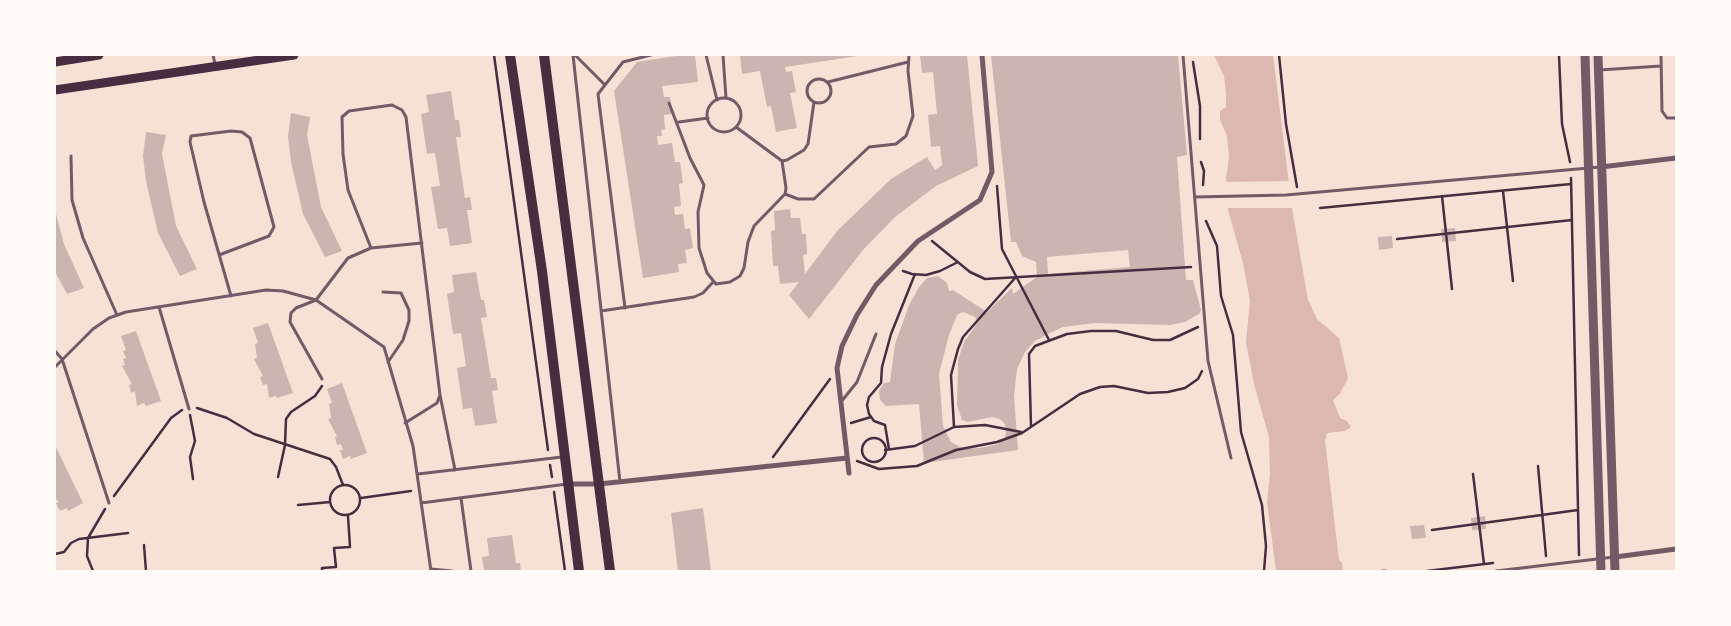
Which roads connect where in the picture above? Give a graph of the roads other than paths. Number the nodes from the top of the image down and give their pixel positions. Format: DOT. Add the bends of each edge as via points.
graph roads {
  1 [pos="99,55"];
  2 [pos="213,55"];
  3 [pos="294,55"];
  4 [pos="510,55"];
  5 [pos="544,55"];
  6 [pos="574,55"];
  7 [pos="651,55"];
  8 [pos="706,55"];
  9 [pos="723,55"];
  10 [pos="909,55"];
  11 [pos="982,55"];
  12 [pos="1183,55"];
  13 [pos="1585,55"];
  14 [pos="1598,55"];
  15 [pos="1661,55"];
  16 [pos="55,62"];
  17 [pos="908,62"];
  18 [pos="215,66"];
  19 [pos="1661,66"];
  20 [pos="1598,70"];
  21 [pos="828,82"];
  22 [pos="605,85"];
  23 [pos="55,90"];
  24 [pos="726,98"];
  25 [pos="717,100"];
  26 [pos="814,102"];
  27 [pos="669,103"];
  28 [pos="708,118"];
  29 [pos="1676,118"];
  30 [pos="678,122"];
  31 [pos="736,127"];
  32 [pos="71,156"];
  33 [pos="1676,158"];
  34 [pos="782,161"];
  35 [pos="1600,167"];
  36 [pos="1589,168"];
  37 [pos="785,194"];
  38 [pos="1195,197"];
  39 [pos="422,243"];
  40 [pos="371,248"];
  41 [pos="219,255"];
  42 [pos="713,282"];
  43 [pos="383,292"];
  44 [pos="231,296"];
  45 [pos="316,300"];
  46 [pos="159,307"];
  47 [pos="625,308"];
  48 [pos="601,311"];
  49 [pos="117,315"];
  50 [pos="876,334"];
  51 [pos="55,351"];
  52 [pos="62,359"];
  53 [pos="388,362"];
  54 [pos="55,367"];
  55 [pos="322,379"];
  56 [pos="440,395"];
  57 [pos="841,403"];
  58 [pos="189,409"];
  59 [pos="406,423"];
  60 [pos="847,455"];
  61 [pos="565,457"];
  62 [pos="1231,458"];
  63 [pos="456,470"];
  64 [pos="849,473"];
  65 [pos="418,474"];
  66 [pos="620,482"];
  67 [pos="568,484"];
  68 [pos="599,484"];
  69 [pos="461,498"];
  70 [pos="421,502"];
  71 [pos="109,503"];
  72 [pos="1676,549"];
  73 [pos="1615,557"];
  74 [pos="1600,559"];
  75 [pos="431,570"];
  76 [pos="452,571"];
  77 [pos="470,571"];
  78 [pos="579,571"];
  79 [pos="610,571"];
  80 [pos="1382,571"];
  81 [pos="1386,571"];
  82 [pos="1496,571"];
  83 [pos="1601,571"];
  84 [pos="1615,571"];
  1 -- 16 [label="main road"];
  2 -- 18 [label="lane"];
  3 -- 18 [label="main road"];
  4 -- 61 [label="main road"];
  5 -- 68 [label="main road"];
  6 -- 22 [label="lane"];
  6 -- 48 [label="lane"];
  7 -- 22 [label="lane" via="623,62"];
  8 -- 25 [label="lane"];
  9 -- 24 [label="lane"];
  10 -- 17 [label="lane"];
  11 -- 57 [label="street" via="992,172 980,200 925,236 876,285 842,346 837,368"];
  12 -- 38 [label="lane"];
  13 -- 36 [label="street"];
  14 -- 20 [label="street"];
  15 -- 19 [label="lane"];
  17 -- 21 [label="lane"];
  17 -- 37 [label="lane" via="913,116 906,136 896,144 869,148 814,199 798,199"];
  18 -- 23 [label="main road"];
  19 -- 20 [label="lane"];
  19 -- 29 [label="lane" via="1662,111 1667,118"];
  20 -- 35 [label="street"];
  21 -- 26 [label="lane" via="832,92 829,99 822,103"];
  21 -- 26 [label="lane" via="819,78 808,85 808,97"];
  22 -- 47 [label="lane" via="598,94"];
  24 -- 25 [label="lane"];
  24 -- 31 [label="lane" via="740,108 741,119"];
  25 -- 28 [label="lane" via="709,107"];
  26 -- 34 [label="lane" via="808,144"];
  27 -- 30 [label="lane"];
  28 -- 30 [label="lane"];
  28 -- 31 [label="lane" via="718,131 730,131"];
  30 -- 42 [label="lane" via="690,158 704,185 698,212 698,248"];
  31 -- 34 [label="lane"];
  32 -- 49 [label="lane" via="72,200 83,238"];
  33 -- 35 [label="street"];
  34 -- 37 [label="lane"];
  35 -- 36 [label="lane"];
  35 -- 73 [label="street"];
  36 -- 38 [label="lane" via="1286,195"];
  36 -- 74 [label="street"];
  37 -- 42 [label="lane" via="754,226 740,276 722,284"];
  38 -- 62 [label="lane" via="1208,362"];
  39 -- 40 [label="lane"];
  39 -- 40 [label="lane" via="406,117 402,110 392,105 375,106 349,111 342,117 348,190"];
  39 -- 56 [label="lane"];
  40 -- 45 [label="lane" via="348,258"];
  41 -- 41 [label="lane" via="191,136 242,132 250,138 274,217 274,227 269,236"];
  41 -- 44 [label="lane"];
  42 -- 47 [label="lane" via="694,297"];
  43 -- 53 [label="lane" via="401,293 409,310 403,340"];
  44 -- 45 [label="lane" via="266,290"];
  44 -- 46 [label="lane"];
  45 -- 53 [label="lane" via="384,347"];
  45 -- 55 [label="lane" via="296,308 291,313 290,322"];
  46 -- 49 [label="lane"];
  46 -- 58 [label="lane"];
  47 -- 48 [label="lane"];
  48 -- 66 [label="lane"];
  49 -- 52 [label="lane" via="93,329"];
  50 -- 57 [label="lane" via="857,382"];
  51 -- 52 [label="lane"];
  52 -- 54 [label="lane"];
  52 -- 71 [label="lane"];
  53 -- 59 [label="lane"];
  56 -- 59 [label="lane" via="436,403"];
  56 -- 63 [label="lane"];
  57 -- 60 [label="street"];
  59 -- 65 [label="lane"];
  60 -- 64 [label="street"];
  60 -- 66 [label="street"];
  61 -- 63 [label="lane"];
  61 -- 67 [label="main road"];
  63 -- 65 [label="lane"];
  65 -- 70 [label="lane"];
  66 -- 68 [label="street"];
  67 -- 68 [label="street"];
  67 -- 69 [label="lane"];
  67 -- 78 [label="main road"];
  68 -- 79 [label="main road"];
  69 -- 70 [label="lane"];
  69 -- 77 [label="lane"];
  70 -- 75 [label="lane"];
  72 -- 73 [label="street"];
  73 -- 74 [label="lane"];
  73 -- 84 [label="street"];
  74 -- 82 [label="lane"];
  74 -- 83 [label="street"];
  75 -- 76 [label="lane"];
  80 -- 81 [label="lane"];
}
